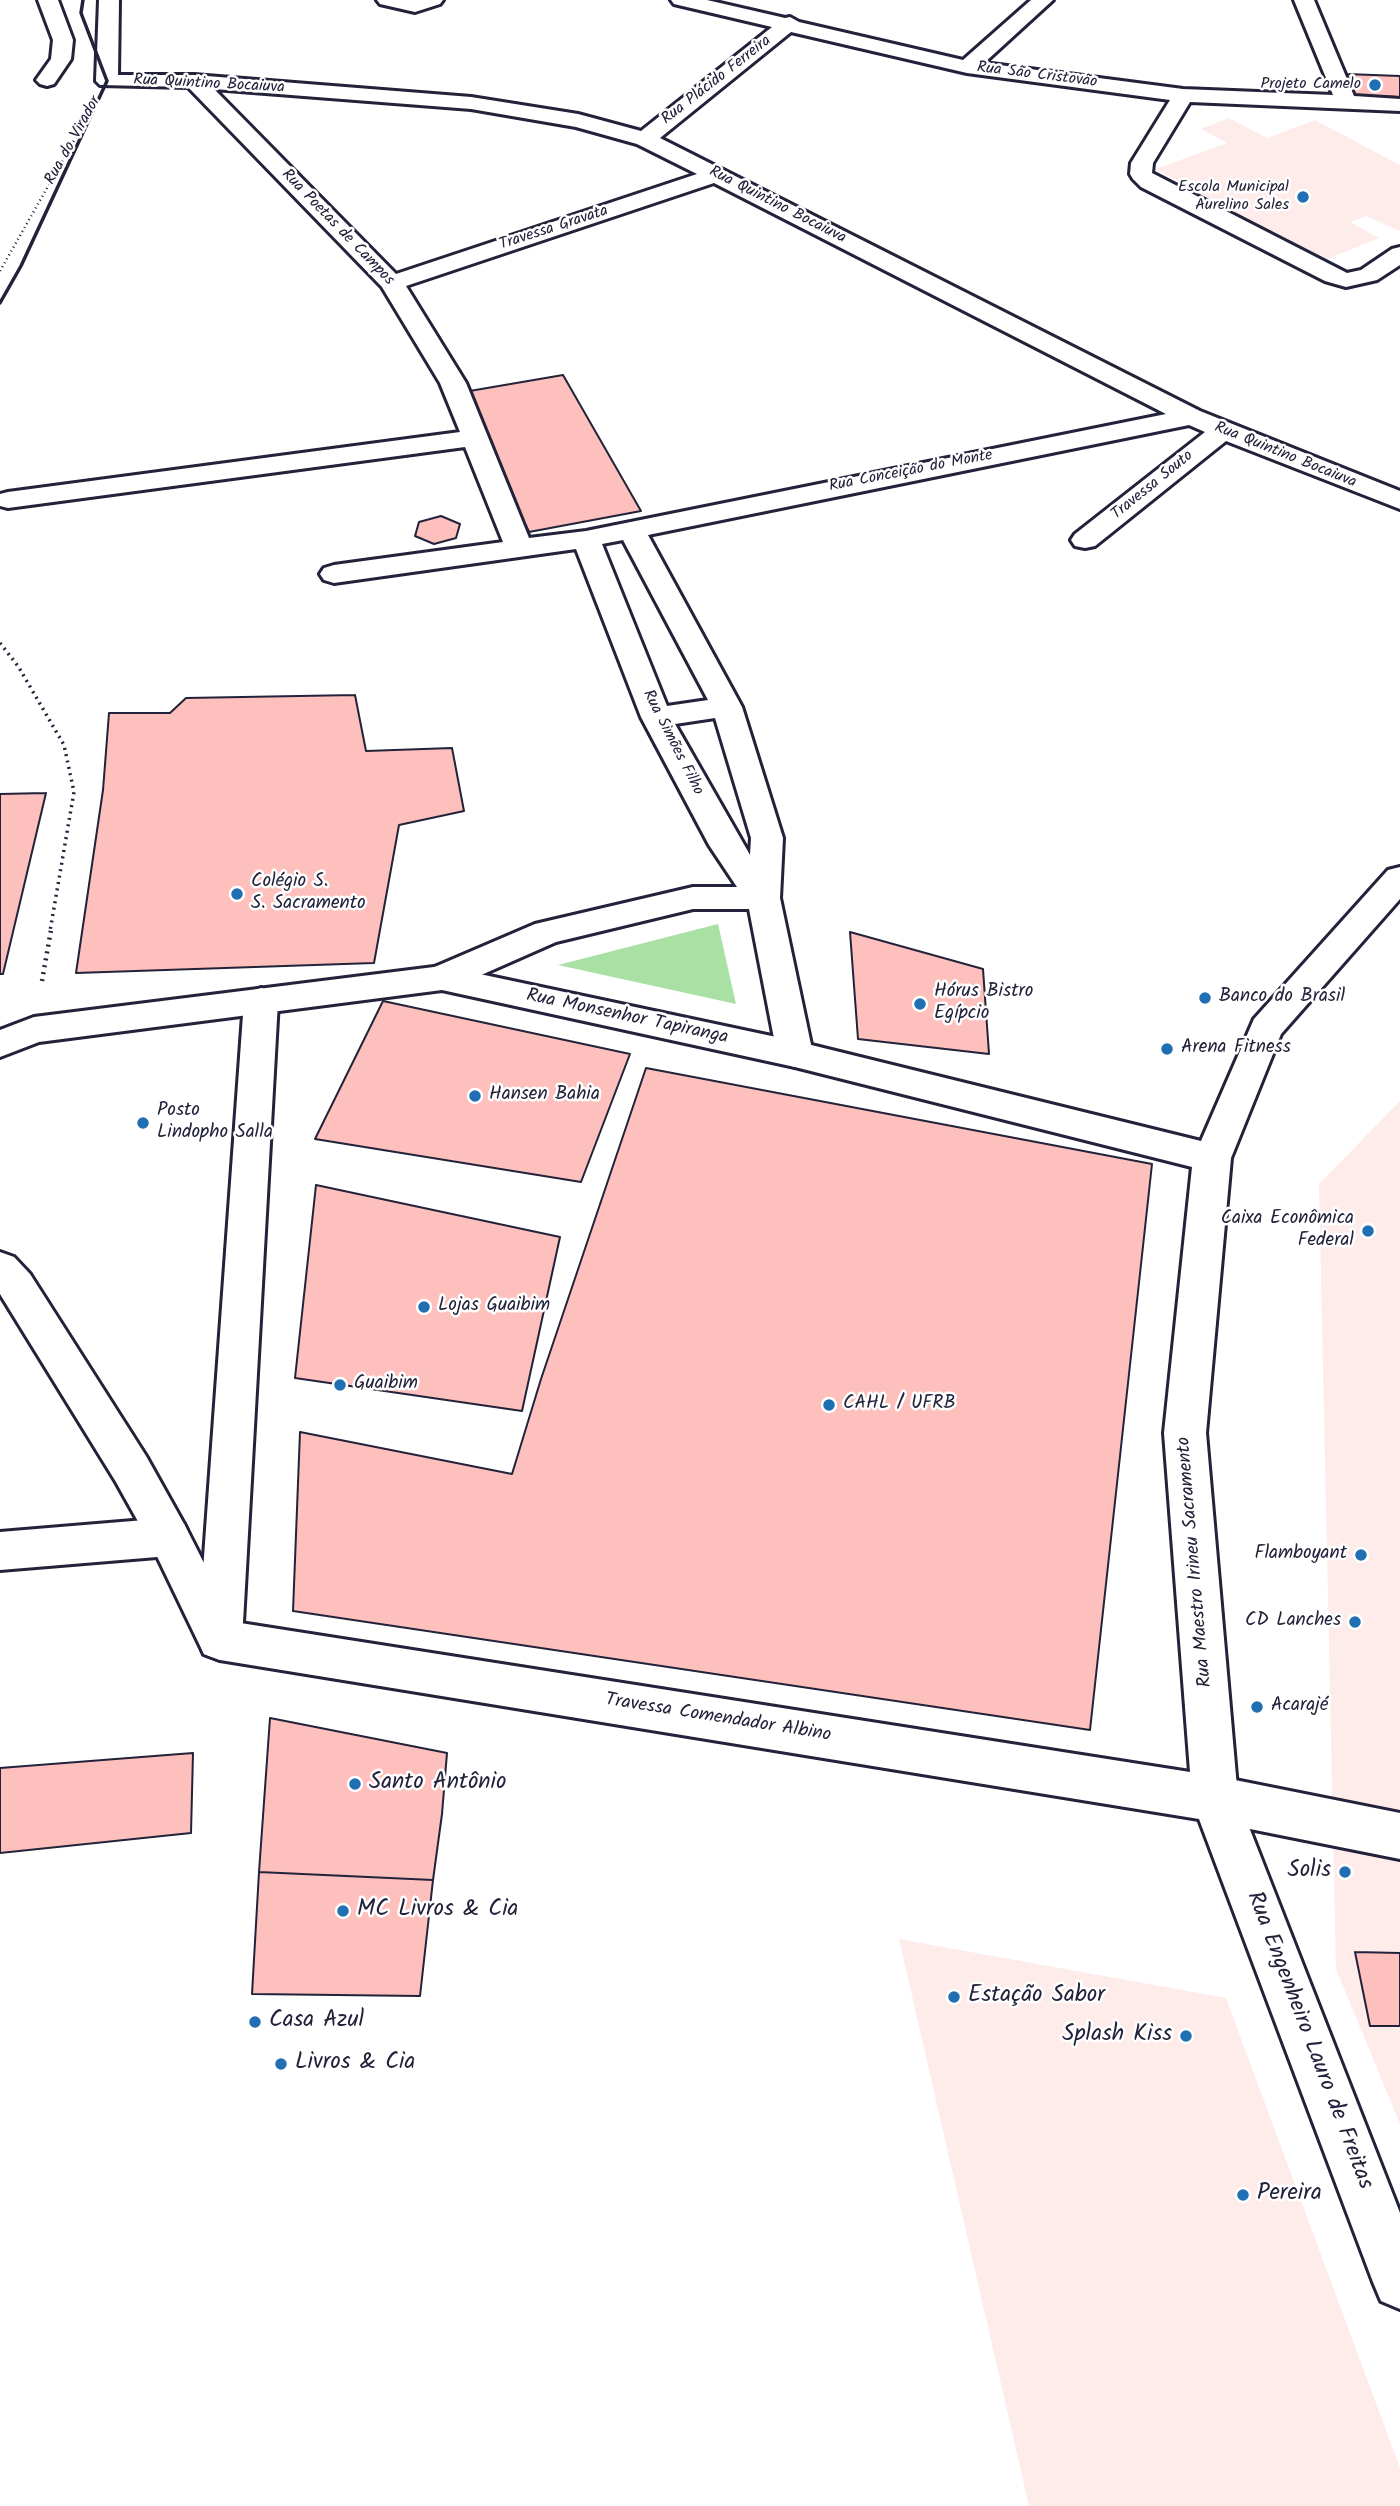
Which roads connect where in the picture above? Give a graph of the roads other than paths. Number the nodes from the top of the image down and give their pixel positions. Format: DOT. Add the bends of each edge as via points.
graph roads {
  1 [pos="48,0"];
  2 [pos="109,0"];
  3 [pos="387,0"];
  4 [pos="433,0"];
  5 [pos="681,0"];
  6 [pos="1043,0"];
  7 [pos="1304,0"];
  8 [pos="790,23"];
  9 [pos="967,67"];
  10 [pos="47,80"];
  11 [pos="107,81"];
  12 [pos="194,81"];
  13 [pos="1183,95"];
  14 [pos="1346,102"];
  15 [pos="1400,104"];
  16 [pos="645,139"];
  17 [pos="716,175"];
  18 [pos="1400,254"];
  19 [pos="392,283"];
  20 [pos="1191,417"];
  21 [pos="1222,431"];
  22 [pos="476,439"];
  23 [pos="8,500"];
  24 [pos="1400,501"];
  25 [pos="631,529"];
  26 [pos="586,539"];
  27 [pos="1085,540"];
  28 [pos="519,548"];
  29 [pos="334,574"];
  30 [pos="727,707"];
  31 [pos="656,717"];
  32 [pos="1400,878"];
  33 [pos="764,898"];
  34 [pos="442,978"];
  35 [pos="261,1001"];
  36 [pos="0,1044"];
  37 [pos="795,1054"];
  38 [pos="1212,1158"];
  39 [pos="0,1268"];
  40 [pos="169,1537"];
  41 [pos="0,1550"];
  42 [pos="220,1640"];
  43 [pos="1216,1799"];
  44 [pos="1400,1836"];
  45 [pos="1400,2283"];
  1 -- 10 [label="street" via="63,40 61,59"];
  2 -- 11 [label="street, Rua do Virador"];
  3 -- 4 [label="street" via="415,6"];
  5 -- 8 [label="street, Rua São Cristovão"];
  6 -- 9 [label="street"];
  7 -- 14 [label="street"];
  8 -- 9 [label="street, Rua São Cristovão"];
  8 -- 16 [label="street, Rua Plácido Ferreira"];
  9 -- 13 [label="street, Rua São Cristovão"];
  11 -- 12 [label="street, Rua Quintino Bocaiuva"];
  12 -- 16 [label="street, Rua Quintino Bocaiuva" via="471,103 578,121"];
  12 -- 19 [label="street, Rua Poetas de Campos"];
  13 -- 14 [label="street, Rua São Cristovão"];
  13 -- 18 [label="street" via="1142,163 1141,174 1149,182 1346,280 1369,275"];
  14 -- 15 [label="street, Rua São Cristovão"];
  16 -- 17 [label="street, Rua Quintino Bocaiuva"];
  17 -- 19 [label="street, Travessa Gravata"];
  17 -- 20 [label="street, Rua Quintino Bocaiuva"];
  19 -- 22 [label="street, Rua Poetas de Campos" via="453,383"];
  20 -- 21 [label="street, Rua Quintino Bocaiuva"];
  20 -- 25 [label="street, Rua Conceição do Monte"];
  21 -- 24 [label="street, Rua Quintino Bocaiuva"];
  21 -- 27 [label="street, Travessa Souto"];
  22 -- 23 [label="street"];
  22 -- 28 [label="street, Rua Poetas de Campos"];
  25 -- 26 [label="street, Rua Conceição do Monte"];
  25 -- 30 [label="street, Rua Simões Filho"];
  26 -- 28 [label="street, Rua Conceição do Monte"];
  26 -- 31 [label="street, Rua Simões Filho"];
  28 -- 29 [label="street, Rua Conceição do Monte"];
  30 -- 31 [label="street"];
  30 -- 33 [label="street, Rua Simões Filho" via="767,838"];
  31 -- 33 [label="street, Rua Simões Filho" via="724,845"];
  32 -- 38 [label="street, Rua Maestro Irineu Sacramento" via="1266,1028"];
  33 -- 34 [label="street" via="693,898 547,932"];
  33 -- 37 [label="street, Rua Simões Filho"];
  34 -- 35 [label="street, Rua Monsenhor Tapiranga"];
  34 -- 37 [label="street, Rua Monsenhor Tapiranga"];
  35 -- 36 [label="street, Rua Monsenhor Tapiranga" via="34,1030"];
  35 -- 42 [label="street"];
  37 -- 38 [label="street, Rua Monsenhor Tapiranga"];
  38 -- 43 [label="street, Rua Maestro Irineu Sacramento" via="1185,1433"];
  39 -- 40 [label="street" via="72,1374"];
  40 -- 41 [label="street"];
  40 -- 42 [label="street"];
  42 -- 43 [label="street, Travessa Comendador Albino"];
  43 -- 44 [label="street, Travessa Comendador Albino"];
  43 -- 45 [label="street, Rua Engenheiro Lauro de Freitas"];
}
